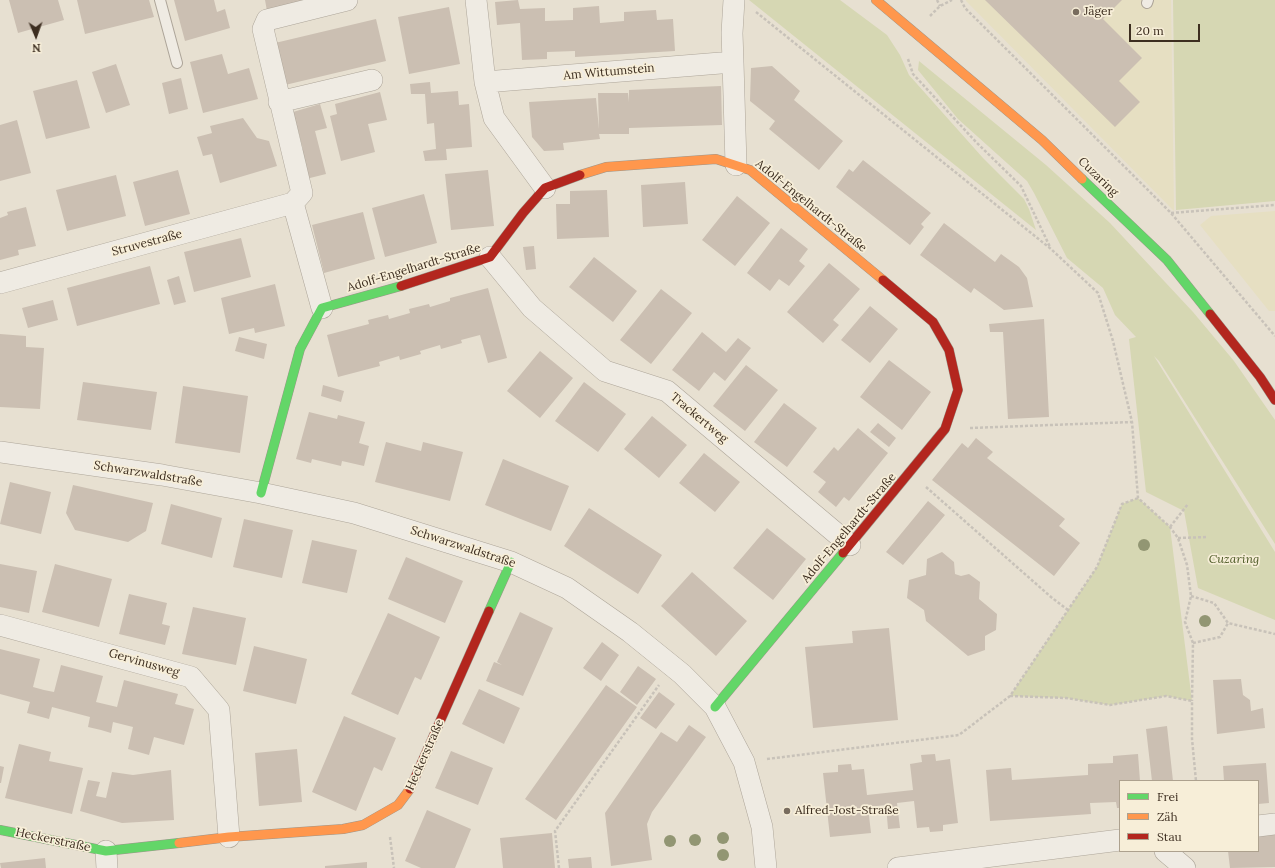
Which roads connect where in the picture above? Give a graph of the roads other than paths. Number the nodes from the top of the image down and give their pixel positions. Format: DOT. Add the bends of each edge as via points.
graph roads {
  1 [pos="160,0"];
  2 [pos="347,0"];
  3 [pos="476,0"];
  4 [pos="734,0"];
  5 [pos="876,0"];
  6 [pos="177,62"];
  7 [pos="733,62"];
  8 [pos="372,80"];
  9 [pos="485,82"];
  10 [pos="279,102"];
  11 [pos="736,165"];
  12 [pos="545,188"];
  13 [pos="293,203"];
  14 [pos="490,257"];
  15 [pos="0,283"];
  16 [pos="322,308"];
  17 [pos="1275,400"];
  18 [pos="0,452"];
  19 [pos="261,493"];
  20 [pos="850,545"];
  21 [pos="512,562"];
  22 [pos="0,625"];
  23 [pos="715,707"];
  24 [pos="1275,824"];
  25 [pos="1259,826"];
  26 [pos="0,830"];
  27 [pos="229,837"];
  28 [pos="1119,840"];
  29 [pos="106,860"];
  30 [pos="996,862"];
  31 [pos="766,868"];
  32 [pos="898,868"];
  1 -- 6 [label="lane"];
  2 -- 10 [label="street" via="267,20 263,29"];
  3 -- 9 [label="street"];
  4 -- 7 [label="street"];
  5 -- 17 [label="street, Cuzaring" via="1042,140 1167,260 1260,377"];
  7 -- 9 [label="street, Am Wittumstein"];
  7 -- 11 [label="street"];
  8 -- 10 [label="street"];
  9 -- 12 [label="street" via="494,118"];
  10 -- 13 [label="street" via="302,193"];
  11 -- 12 [label="street, Adolf-Engelhardt-Straße" via="716,159 606,167"];
  11 -- 20 [label="street, Adolf-Engelhardt-Straße" via="750,170 933,322 949,350 958,390 945,429"];
  12 -- 14 [label="street, Adolf-Engelhardt-Straße"];
  13 -- 15 [label="street, Struvestraße"];
  13 -- 16 [label="street"];
  14 -- 16 [label="street, Adolf-Engelhardt-Straße"];
  14 -- 20 [label="street, Trackertweg" via="532,308 606,371 667,391"];
  16 -- 19 [label="street" via="300,349"];
  18 -- 19 [label="street, Schwarzwaldstraße" via="162,475"];
  19 -- 21 [label="street, Schwarzwaldstraße" via="354,513"];
  20 -- 23 [label="street, Adolf-Engelhardt-Straße"];
  21 -- 23 [label="street, Schwarzwaldstraße" via="567,588 630,632 673,667"];
  21 -- 27 [label="street, Heckerstraße" via="408,794 398,805 363,825 343,829"];
  22 -- 27 [label="street, Gervinusweg" via="192,677 219,710"];
  23 -- 31 [label="street, Schwarzwaldstraße" via="744,762 762,827"];
  24 -- 25 [label="street"];
  26 -- 29 [label="street, Heckerstraße"];
  27 -- 29 [label="street, Heckerstraße"];
  28 -- 30 [label="street"];
  30 -- 32 [label="street"];
}
